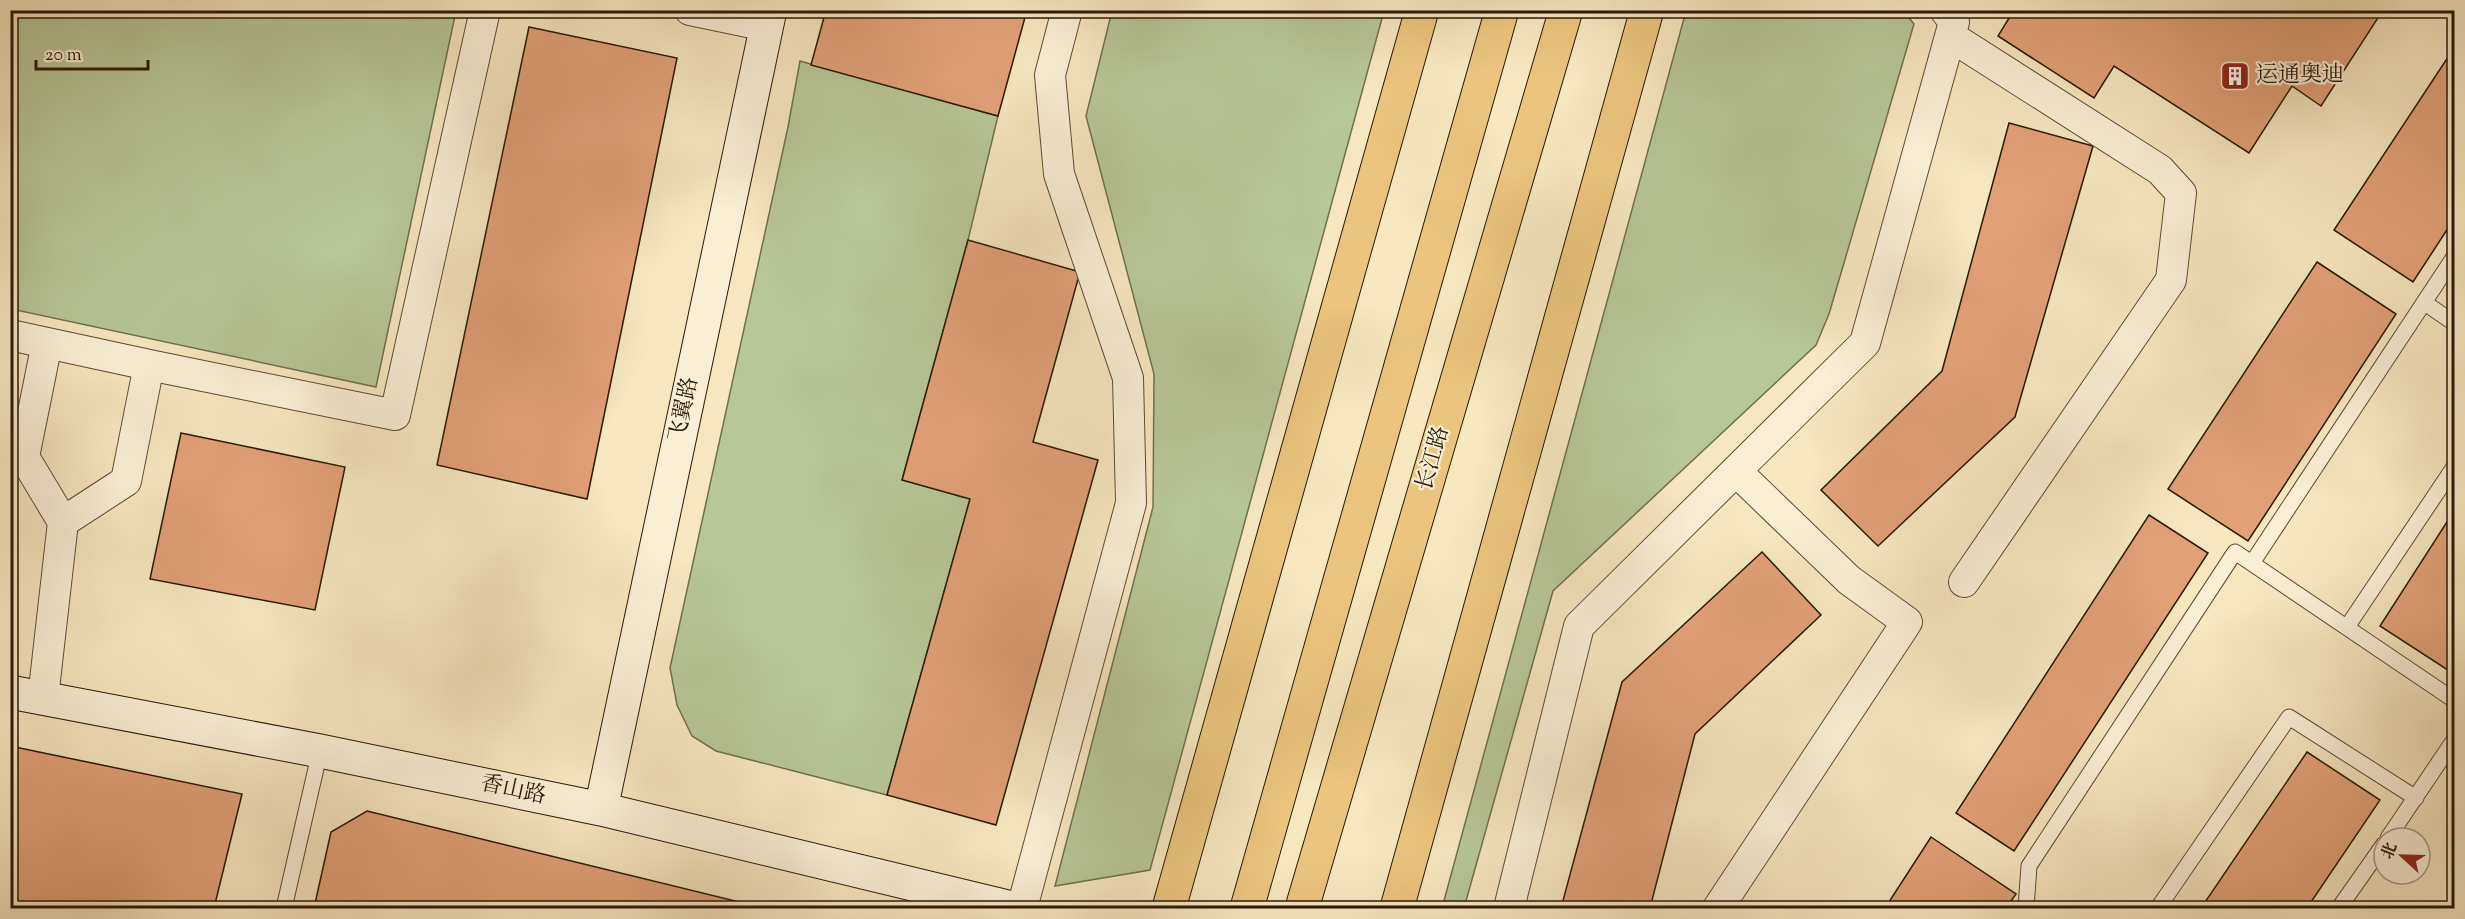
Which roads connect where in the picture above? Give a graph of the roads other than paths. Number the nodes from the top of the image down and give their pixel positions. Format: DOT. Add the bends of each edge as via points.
graph roads {
  1 [pos="485,10"];
  2 [pos="690,10"];
  3 [pos="1067,10"];
  4 [pos="1422,10"];
  5 [pos="1502,10"];
  6 [pos="1566,10"];
  7 [pos="1647,10"];
  8 [pos="768,18"];
  9 [pos="1948,23"];
  10 [pos="2454,258"];
  11 [pos="2425,303"];
  12 [pos="2454,323"];
  13 [pos="10,335"];
  14 [pos="46,343"];
  15 [pos="149,365"];
  16 [pos="2454,467"];
  17 [pos="1736,471"];
  18 [pos="63,522"];
  19 [pos="2252,563"];
  20 [pos="1964,582"];
  21 [pos="2347,627"];
  22 [pos="10,692"];
  23 [pos="43,698"];
  24 [pos="2454,700"];
  25 [pos="2454,740"];
  26 [pos="320,751"];
  27 [pos="2416,798"];
  28 [pos="601,809"];
  29 [pos="2396,826"];
  30 [pos="2372,861"];
  31 [pos="284,909"];
  32 [pos="1012,909"];
  33 [pos="1022,909"];
  34 [pos="1169,909"];
  35 [pos="1247,909"];
  36 [pos="1302,909"];
  37 [pos="1397,909"];
  38 [pos="1509,909"];
  39 [pos="1718,909"];
  40 [pos="2026,909"];
  41 [pos="2158,909"];
  42 [pos="2338,909"];
  1 -- 15 [label="street" via="394,416"];
  2 -- 8 [label="street"];
  3 -- 33 [label="street" via="1050,75 1059,174 1128,378 1131,502"];
  4 -- 34 [label="main road"];
  5 -- 35 [label="main road"];
  6 -- 36 [label="main road, 长江路"];
  7 -- 37 [label="main road"];
  8 -- 28 [label="street, 飞翼路"];
  9 -- 17 [label="street" via="1865,343"];
  9 -- 20 [label="street" via="2160,170 2181,193 2171,280"];
  10 -- 11 [label="lane"];
  11 -- 12 [label="lane"];
  11 -- 19 [label="lane"];
  13 -- 14 [label="street"];
  14 -- 15 [label="street"];
  14 -- 18 [label="street" via="24,457"];
  15 -- 18 [label="street" via="126,481"];
  16 -- 21 [label="lane"];
  17 -- 38 [label="street" via="1580,626"];
  17 -- 39 [label="street" via="1849,580 1907,622"];
  18 -- 23 [label="street"];
  19 -- 21 [label="lane"];
  19 -- 40 [label="lane" via="2235,552 2029,866"];
  21 -- 24 [label="lane"];
  22 -- 23 [label="street, 香山路"];
  23 -- 26 [label="street, 香山路"];
  25 -- 27 [label="lane"];
  26 -- 28 [label="street, 香山路"];
  26 -- 31 [label="lane"];
  27 -- 29 [label="lane"];
  27 -- 41 [label="lane" via="2289,717"];
  28 -- 32 [label="street, 香山路"];
  30 -- 42 [label="lane"];
}
